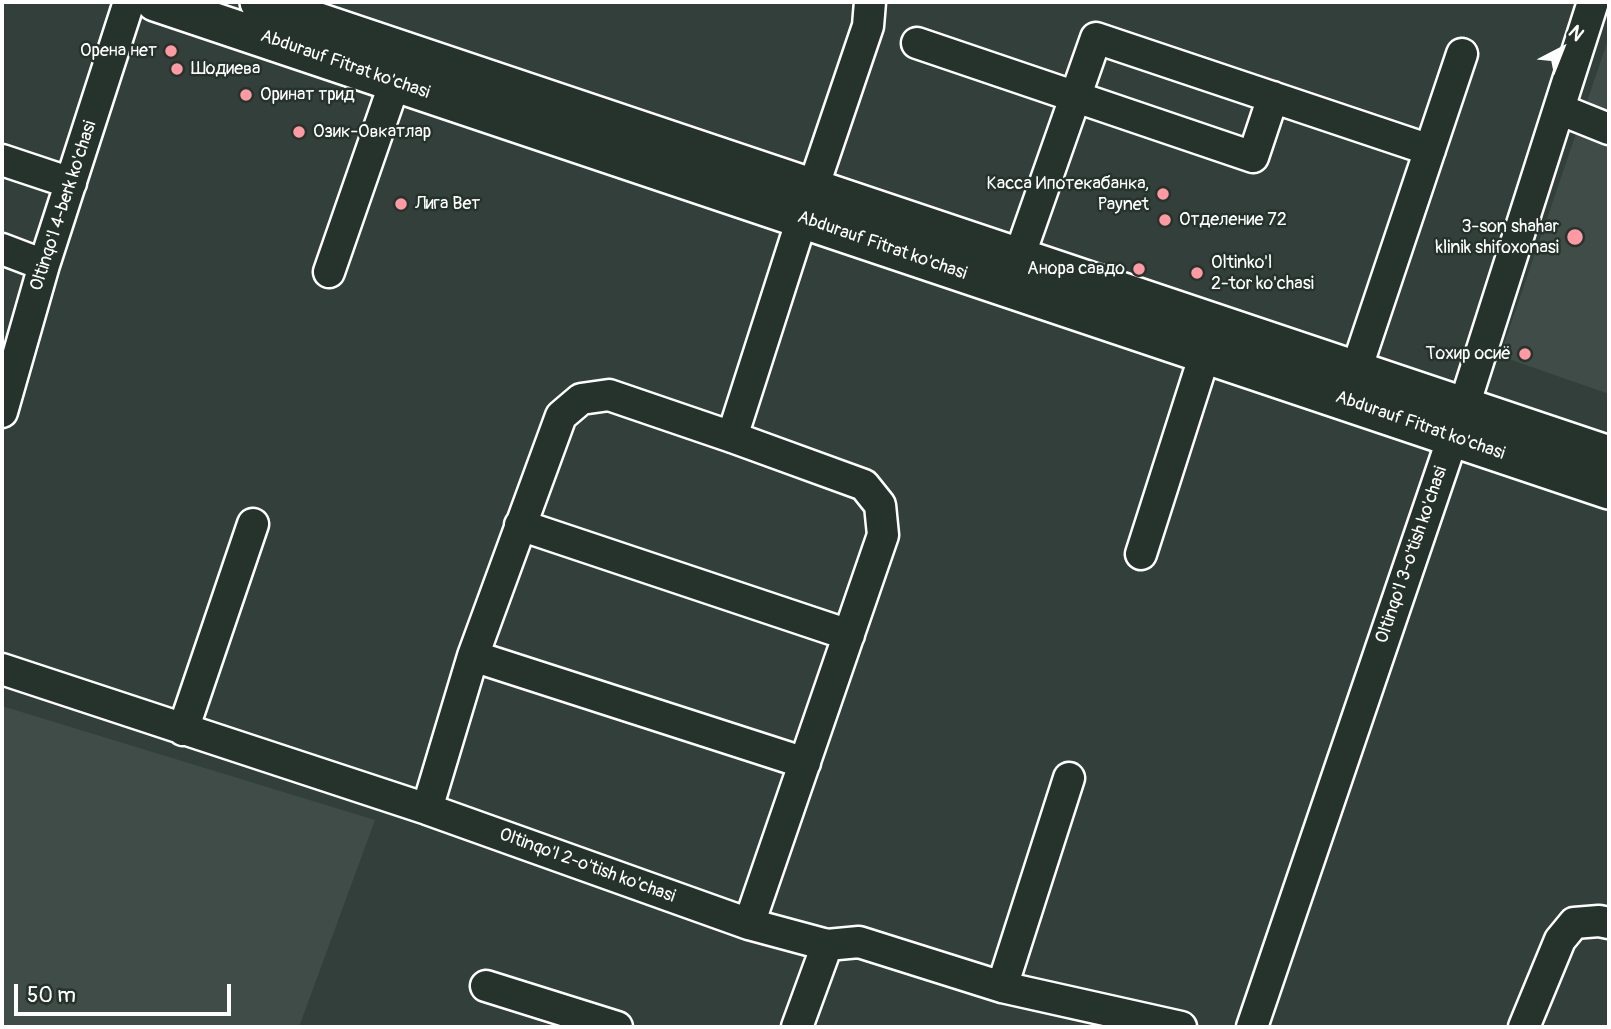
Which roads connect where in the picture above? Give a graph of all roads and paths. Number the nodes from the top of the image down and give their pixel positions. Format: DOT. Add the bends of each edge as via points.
graph roads {
  1 [pos="129,2"];
  2 [pos="155,2"];
  3 [pos="259,2"];
  4 [pos="870,2"];
  5 [pos="1593,2"];
  6 [pos="324,12"];
  7 [pos="917,44"];
  8 [pos="1462,54"];
  9 [pos="395,82"];
  10 [pos="1273,97"];
  11 [pos="1075,98"];
  12 [pos="1559,109"];
  13 [pos="1609,129"];
  14 [pos="1430,150"];
  15 [pos="2,160"];
  16 [pos="71,183"];
  17 [pos="807,203"];
  18 [pos="2,249"];
  19 [pos="1019,257"];
  20 [pos="44,265"];
  21 [pos="329,272"];
  22 [pos="1205,354"];
  23 [pos="1356,370"];
  24 [pos="2,412"];
  25 [pos="1458,422"];
  26 [pos="732,437"];
  27 [pos="1609,455"];
  28 [pos="1609,490"];
  29 [pos="253,524"];
  30 [pos="520,526"];
  31 [pos="1141,554"];
  32 [pos="849,635"];
  33 [pos="472,656"];
  34 [pos="2,669"];
  35 [pos="183,730"];
  36 [pos="805,762"];
  37 [pos="1069,778"];
  38 [pos="427,809"];
  39 [pos="1609,923"];
  40 [pos="749,924"];
  41 [pos="827,946"];
  42 [pos="486,986"];
  43 [pos="1002,987"];
  44 [pos="617,1027"];
  45 [pos="797,1027"];
  46 [pos="1181,1027"];
  47 [pos="1252,1027"];
  48 [pos="1524,1027"];
  1 -- 16 [label="street, Oltinqo'l 4-berk ko'chasi"];
  2 -- 9 [label="main road, Abdurauf Fitrat ko'chasi"];
  3 -- 6 [label="main road, Abdurauf Fitrat ko'chasi"];
  4 -- 17 [label="street" via="868,26"];
  5 -- 12 [label="street, Oltinqo'l 3-o'tish ko'chasi"];
  6 -- 17 [label="main road, Abdurauf Fitrat ko'chasi"];
  7 -- 11 [label="street"];
  8 -- 14 [label="street"];
  9 -- 17 [label="main road, Abdurauf Fitrat ko'chasi"];
  9 -- 21 [label="street"];
  10 -- 11 [label="street" via="1096,38"];
  10 -- 11 [label="street" via="1254,157"];
  10 -- 14 [label="street"];
  11 -- 19 [label="street"];
  12 -- 13 [label="street"];
  12 -- 25 [label="street, Oltinqo'l 3-o'tish ko'chasi"];
  14 -- 23 [label="street"];
  15 -- 16 [label="street"];
  16 -- 20 [label="street, Oltinqo'l 4-berk ko'chasi"];
  17 -- 19 [label="main road, Abdurauf Fitrat ko'chasi"];
  17 -- 22 [label="main road, Abdurauf Fitrat ko'chasi"];
  17 -- 26 [label="street"];
  18 -- 20 [label="street"];
  19 -- 23 [label="main road, Abdurauf Fitrat ko'chasi"];
  20 -- 24 [label="street, Oltinqo'l 4-berk ko'chasi"];
  22 -- 25 [label="main road, Abdurauf Fitrat ko'chasi"];
  22 -- 31 [label="street"];
  23 -- 25 [label="main road, Abdurauf Fitrat ko'chasi"];
  25 -- 27 [label="main road, Abdurauf Fitrat ko'chasi"];
  25 -- 28 [label="main road, Abdurauf Fitrat ko'chasi"];
  25 -- 47 [label="street, Oltinqo'l 3-o'tish ko'chasi"];
  26 -- 30 [label="street" via="609,395 582,399 561,416"];
  26 -- 32 [label="street" via="864,485 880,505 883,535"];
  29 -- 35 [label="street"];
  30 -- 32 [label="street"];
  30 -- 33 [label="street"];
  32 -- 36 [label="street"];
  33 -- 36 [label="street"];
  33 -- 38 [label="street"];
  34 -- 35 [label="street, Oltinqo'l 2-o'tish ko'chasi"];
  35 -- 38 [label="street, Oltinqo'l 2-o'tish ko'chasi"];
  36 -- 40 [label="street"];
  37 -- 43 [label="street"];
  38 -- 40 [label="street, Oltinqo'l 2-o'tish ko'chasi"];
  39 -- 48 [label="street" via="1574,923 1560,940"];
  40 -- 41 [label="street, Oltinqo'l 2-o'tish ko'chasi"];
  41 -- 43 [label="street, Oltinqo'l 2-o'tish ko'chasi" via="859,942"];
  41 -- 45 [label="street"];
  42 -- 44 [label="street"];
  43 -- 46 [label="street, Oltinqo'l 2-o'tish ko'chasi"];
}
